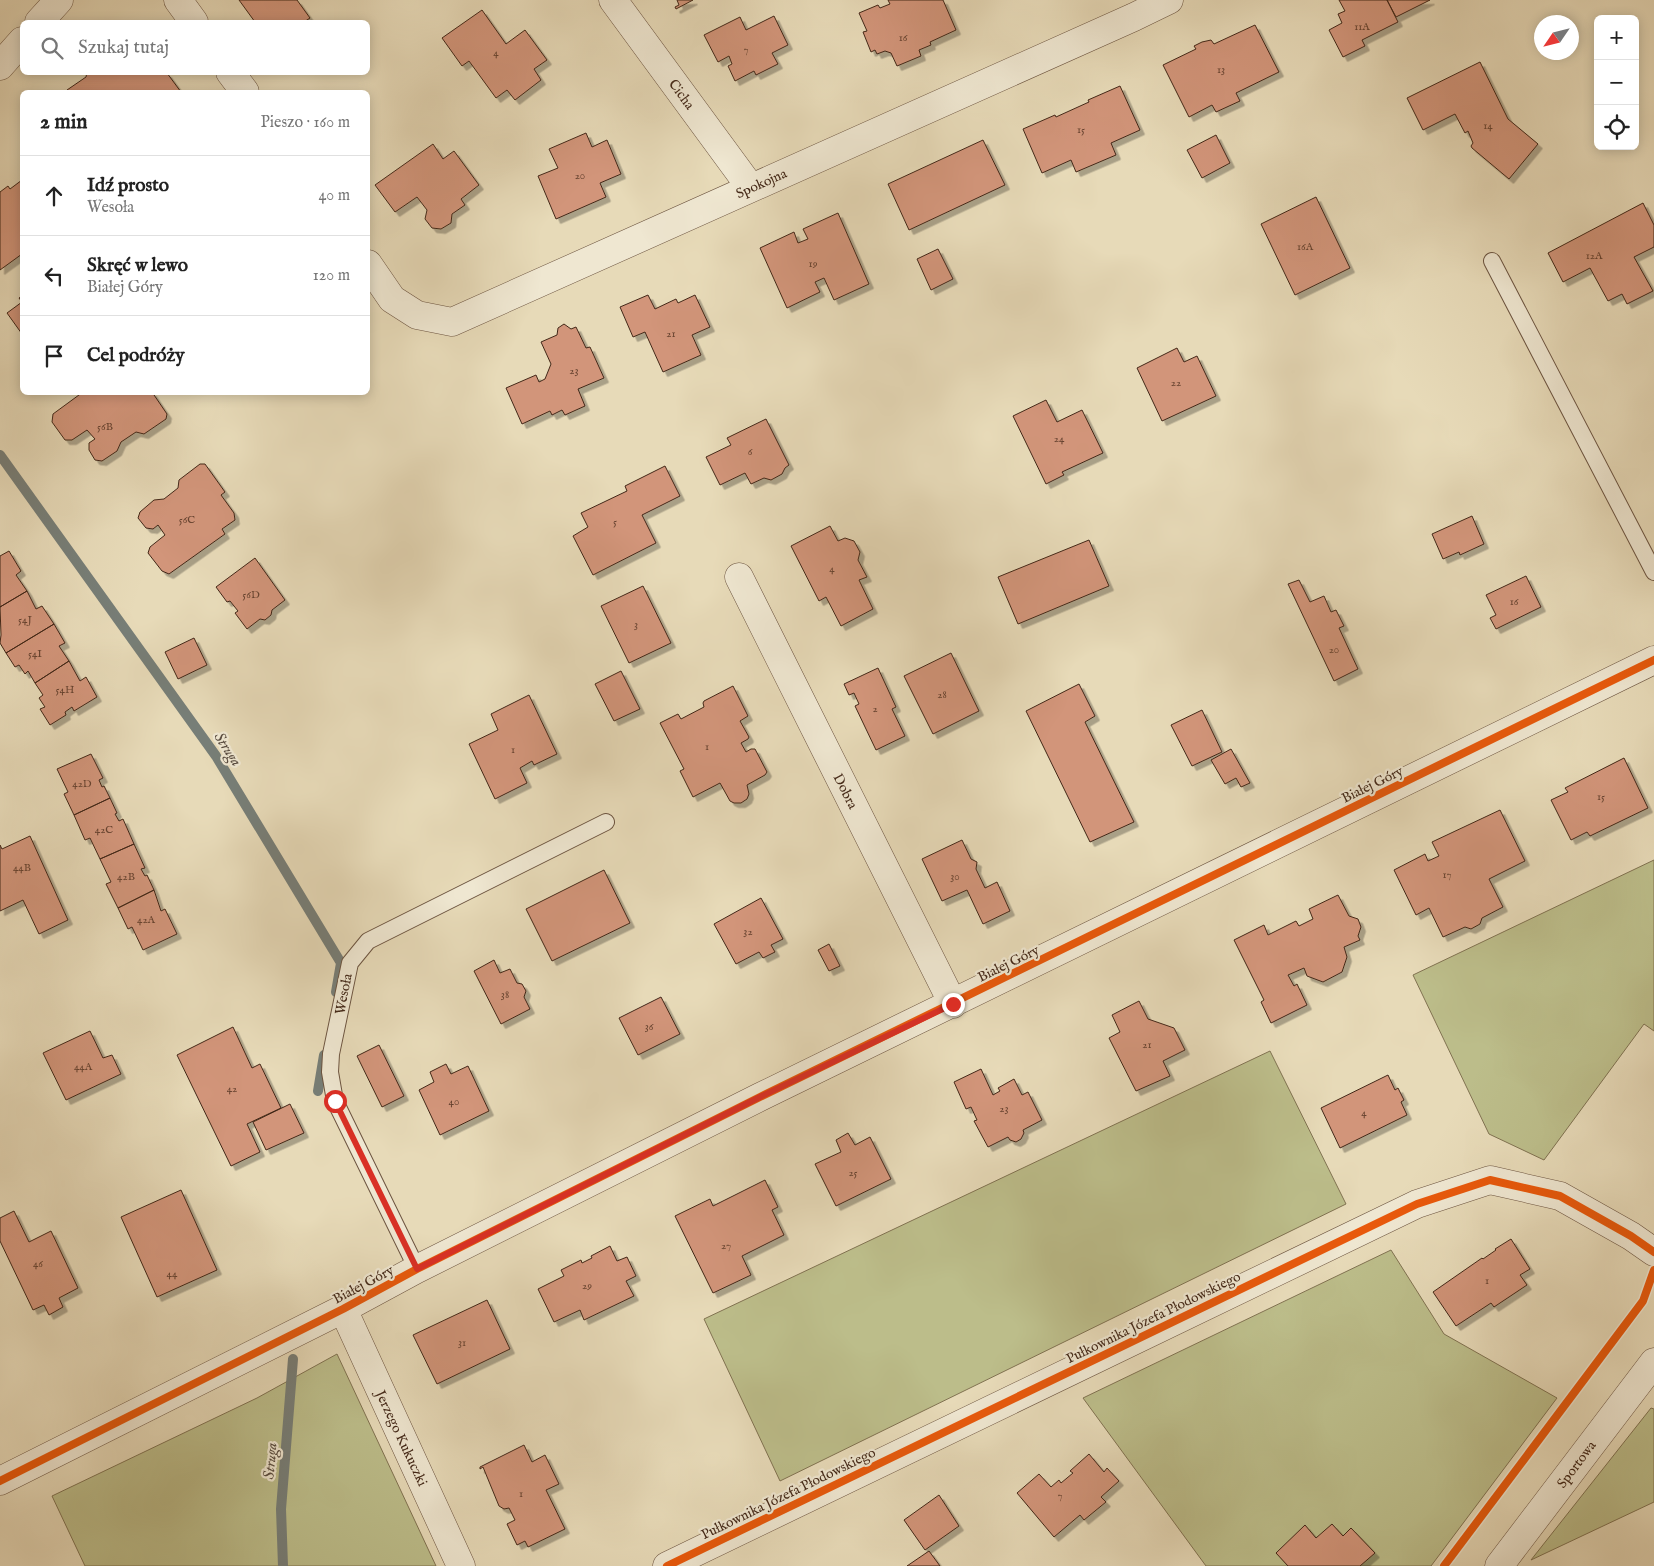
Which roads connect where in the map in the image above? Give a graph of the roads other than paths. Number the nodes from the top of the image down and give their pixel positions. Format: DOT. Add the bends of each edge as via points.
graph roads {
  1 [pos="58,0"];
  2 [pos="178,0"];
  3 [pos="613,0"];
  4 [pos="1169,0"];
  5 [pos="1130,8"];
  6 [pos="40,20"];
  7 [pos="193,20"];
  8 [pos="20,42"];
  9 [pos="0,66"];
  10 [pos="232,75"];
  11 [pos="243,90"];
  12 [pos="751,188"];
  13 [pos="1492,261"];
  14 [pos="370,267"];
  15 [pos="1654,572"];
  16 [pos="739,577"];
  17 [pos="1654,660"];
  18 [pos="606,822"];
  19 [pos="953,1004"];
  20 [pos="1654,1252"];
  21 [pos="417,1269"];
  22 [pos="343,1309"];
  23 [pos="1654,1362"];
  24 [pos="0,1481"];
  25 [pos="461,1566"];
  26 [pos="667,1566"];
  27 [pos="1498,1566"];
  1 -- 6 [label="street"];
  2 -- 7 [label="street"];
  3 -- 12 [label="street, Cicha"];
  4 -- 5 [label="street, Spokojna"];
  5 -- 12 [label="street, Spokojna"];
  8 -- 9 [label="street"];
  10 -- 11 [label="street"];
  12 -- 14 [label="street, Spokojna" via="452,322 417,314 392,299"];
  13 -- 15 [label="lane"];
  16 -- 19 [label="street, Dobra"];
  17 -- 19 [label="street, Białej Góry"];
  18 -- 21 [label="lane, Wesoła" via="368,941 350,963 331,1054 330,1072 335,1101"];
  19 -- 21 [label="street, Białej Góry"];
  20 -- 26 [label="street, Pułkownika Józefa Płodowskiego" via="1560,1196 1490,1180 1417,1204"];
  21 -- 22 [label="street, Białej Góry"];
  22 -- 24 [label="street, Białej Góry"];
  22 -- 25 [label="street, Jerzego Kukuczki"];
  23 -- 27 [label="street, Sportowa"];
}
